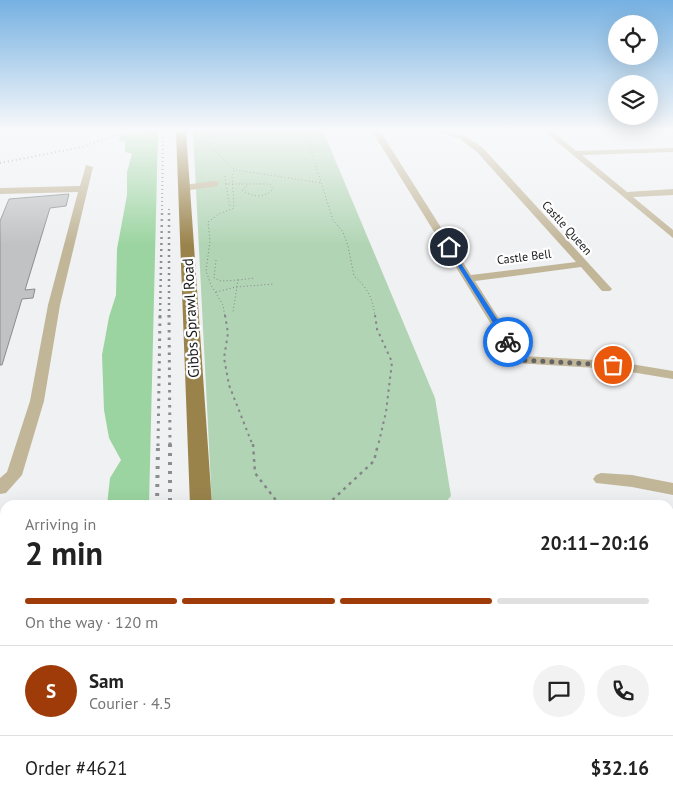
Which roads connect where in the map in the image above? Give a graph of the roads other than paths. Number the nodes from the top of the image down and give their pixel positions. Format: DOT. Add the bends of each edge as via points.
graph roads {
  1 [pos="89,169"];
  2 [pos="183,169"];
  3 [pos="400,169"];
  4 [pos="497,169"];
  5 [pos="594,169"];
  6 [pos="215,184"];
  7 [pos="184,188"];
  8 [pos="83,189"];
  9 [pos="0,191"];
  10 [pos="673,192"];
  11 [pos="625,195"];
  12 [pos="673,235"];
  13 [pos="583,264"];
  14 [pos="469,278"];
  15 [pos="606,289"];
  16 [pos="519,360"];
  17 [pos="673,376"];
  18 [pos="600,480"];
  19 [pos="0,488"];
  20 [pos="673,489"];
  21 [pos="201,500"];
  1 -- 8 [label="street"];
  2 -- 7 [label="main road, Gibbs Sprawl Road"];
  3 -- 14 [label="street"];
  4 -- 13 [label="street, Castle Queen"];
  5 -- 11 [label="street"];
  6 -- 7 [label="street"];
  7 -- 21 [label="main road, Gibbs Sprawl Road"];
  8 -- 9 [label="street"];
  8 -- 19 [label="street" via="54,305 37,401 14,475"];
  10 -- 11 [label="street"];
  11 -- 12 [label="street"];
  13 -- 14 [label="street, Castle Bell"];
  13 -- 15 [label="street, Castle Queen"];
  14 -- 16 [label="street"];
  16 -- 17 [label="street" via="613,365"];
  18 -- 20 [label="street" via="632,481"];
}
